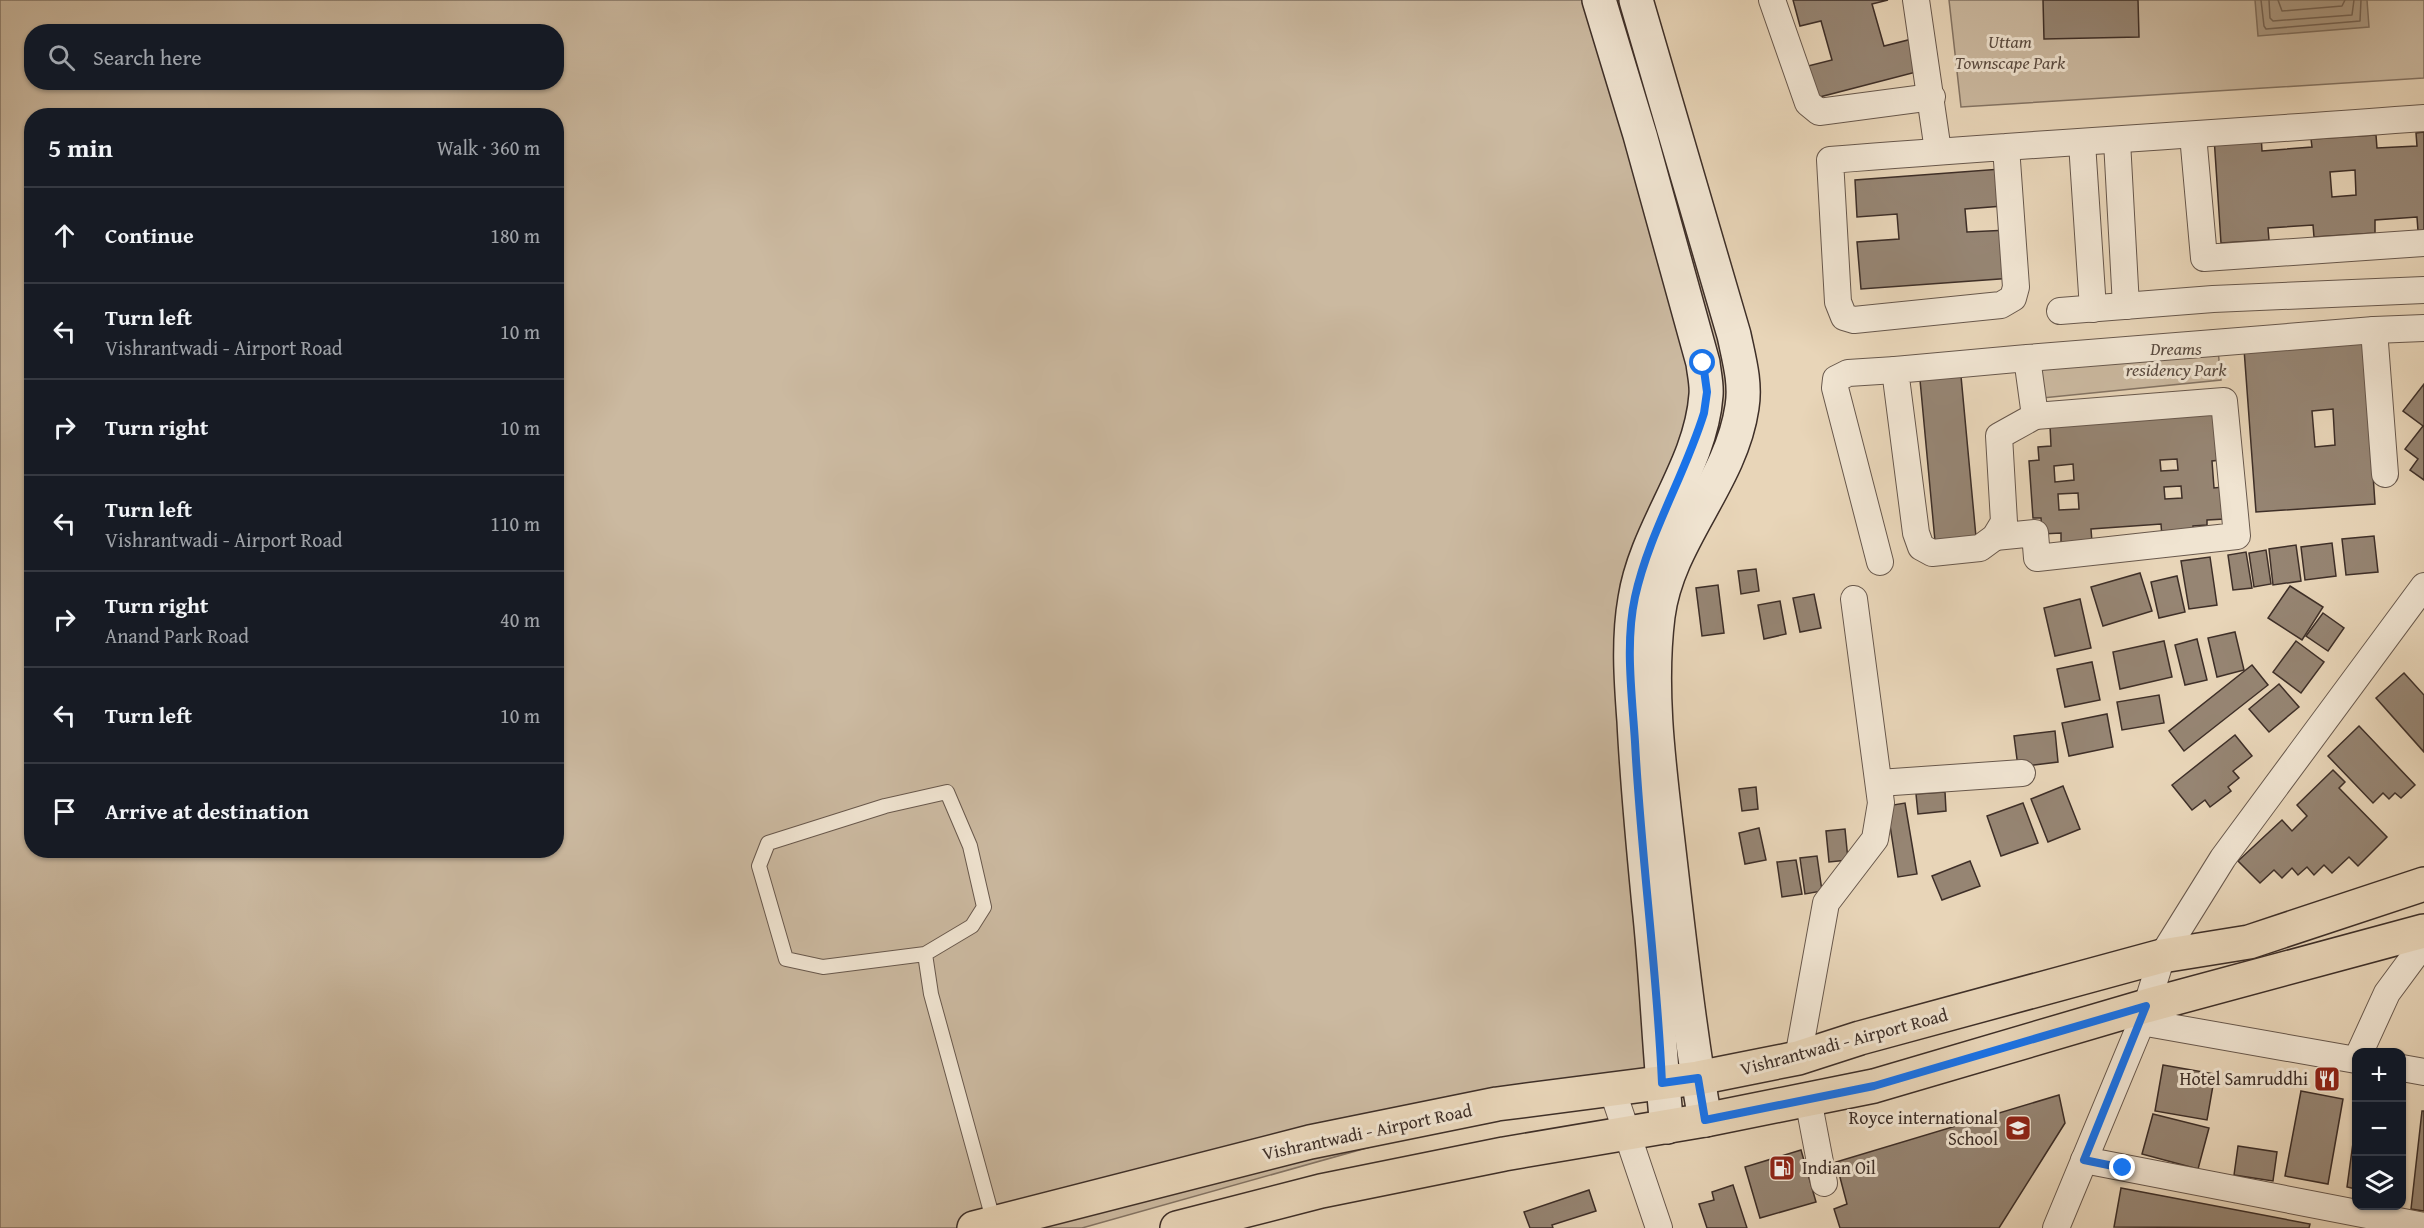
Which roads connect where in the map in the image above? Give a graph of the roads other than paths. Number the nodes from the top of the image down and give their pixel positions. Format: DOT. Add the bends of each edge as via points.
graph roads {
  1 [pos="1599,0"];
  2 [pos="1636,0"];
  3 [pos="1772,0"];
  4 [pos="1916,0"];
  5 [pos="1932,97"];
  6 [pos="2424,118"];
  7 [pos="2193,135"];
  8 [pos="2117,141"];
  9 [pos="2082,143"];
  10 [pos="2006,147"];
  11 [pos="1938,151"];
  12 [pos="2424,243"];
  13 [pos="2424,290"];
  14 [pos="2126,306"];
  15 [pos="2093,309"];
  16 [pos="2060,311"];
  17 [pos="2424,328"];
  18 [pos="2374,330"];
  19 [pos="2027,358"];
  20 [pos="1895,370"];
  21 [pos="2035,416"];
  22 [pos="2385,474"];
  23 [pos="1995,537"];
  24 [pos="1880,562"];
  25 [pos="2424,586"];
  26 [pos="1854,599"];
  27 [pos="2022,773"];
  28 [pos="1879,783"];
  29 [pos="2424,884"];
  30 [pos="2424,931"];
  31 [pos="2424,943"];
  32 [pos="925,954"];
  33 [pos="2162,956"];
  34 [pos="2144,1014"];
  35 [pos="2362,1048"];
  36 [pos="1798,1058"];
  37 [pos="2352,1059"];
  38 [pos="2406,1069"];
  39 [pos="2424,1072"];
  40 [pos="1698,1078"];
  41 [pos="1662,1083"];
  42 [pos="1612,1089"];
  43 [pos="1808,1099"];
  44 [pos="1705,1120"];
  45 [pos="1667,1127"];
  46 [pos="1626,1134"];
  47 [pos="2084,1160"];
  48 [pos="1824,1183"];
  49 [pos="2324,1218"];
  50 [pos="984,1226"];
  51 [pos="2421,1226"];
  52 [pos="1177,1228"];
  53 [pos="1659,1228"];
  54 [pos="2056,1228"];
  1 -- 41 [label="street" via="1703,363 1707,392 1697,437 1644,565 1635,598 1632,632 1639,806"];
  2 -- 40 [label="street" via="1734,335 1743,378 1734,442 1675,558 1663,590 1657,639 1654,686 1661,786"];
  3 -- 5 [label="street" via="1808,103 1819,112"];
  4 -- 5 [label="street"];
  5 -- 11 [label="street"];
  6 -- 7 [label="street"];
  7 -- 8 [label="street"];
  7 -- 12 [label="street" via="2204,258"];
  8 -- 9 [label="street"];
  8 -- 14 [label="street"];
  9 -- 10 [label="street"];
  9 -- 15 [label="street"];
  10 -- 11 [label="street"];
  10 -- 11 [label="street" via="2016,287 2013,298 2001,305 1854,320 1844,317 1838,302 1830,160"];
  13 -- 14 [label="street"];
  14 -- 15 [label="street"];
  15 -- 16 [label="street"];
  17 -- 18 [label="street"];
  18 -- 19 [label="street"];
  18 -- 22 [label="street"];
  19 -- 20 [label="street"];
  19 -- 21 [label="street"];
  20 -- 23 [label="street" via="1921,547 1932,553 1980,548"];
  20 -- 24 [label="street" via="1848,373 1836,379 1835,388"];
  21 -- 23 [label="street" via="1999,436 2004,522"];
  21 -- 23 [label="street" via="2224,401 2237,536 2037,558 2035,533"];
  25 -- 33 [label="street" via="2223,858"];
  26 -- 28 [label="street"];
  27 -- 28 [label="street"];
  28 -- 36 [label="street" via="1881,803 1875,839 1826,903"];
  29 -- 33 [label="main road, Vishrantwadi - Airport Road" via="2249,942"];
  30 -- 34 [label="main road"];
  31 -- 35 [label="street" via="2386,993"];
  32 -- 32 [label="lane" via="972,926 984,907 970,846 947,792 885,806 768,843 759,866 786,959 823,967"];
  32 -- 50 [label="lane"];
  33 -- 34 [label="street"];
  33 -- 36 [label="main road, Vishrantwadi - Airport Road"];
  34 -- 37 [label="street"];
  34 -- 43 [label="main road" via="1874,1086"];
  34 -- 47 [label="street"];
  36 -- 40 [label="main road, Vishrantwadi - Airport Road"];
  38 -- 39 [label="street"];
  40 -- 41 [label="main road, Vishrantwadi - Airport Road"];
  40 -- 44 [label="street"];
  41 -- 42 [label="main road, Vishrantwadi - Airport Road"];
  41 -- 45 [label="street"];
  42 -- 46 [label="street"];
  42 -- 50 [label="main road, Vishrantwadi - Airport Road" via="1497,1104 1310,1142"];
  43 -- 44 [label="main road"];
  43 -- 48 [label="street"];
  44 -- 45 [label="main road"];
  45 -- 46 [label="main road"];
  46 -- 52 [label="main road" via="1321,1191"];
  46 -- 53 [label="street"];
  47 -- 49 [label="street"];
  47 -- 54 [label="street"];
  49 -- 51 [label="street" via="2380,1218"];
}
